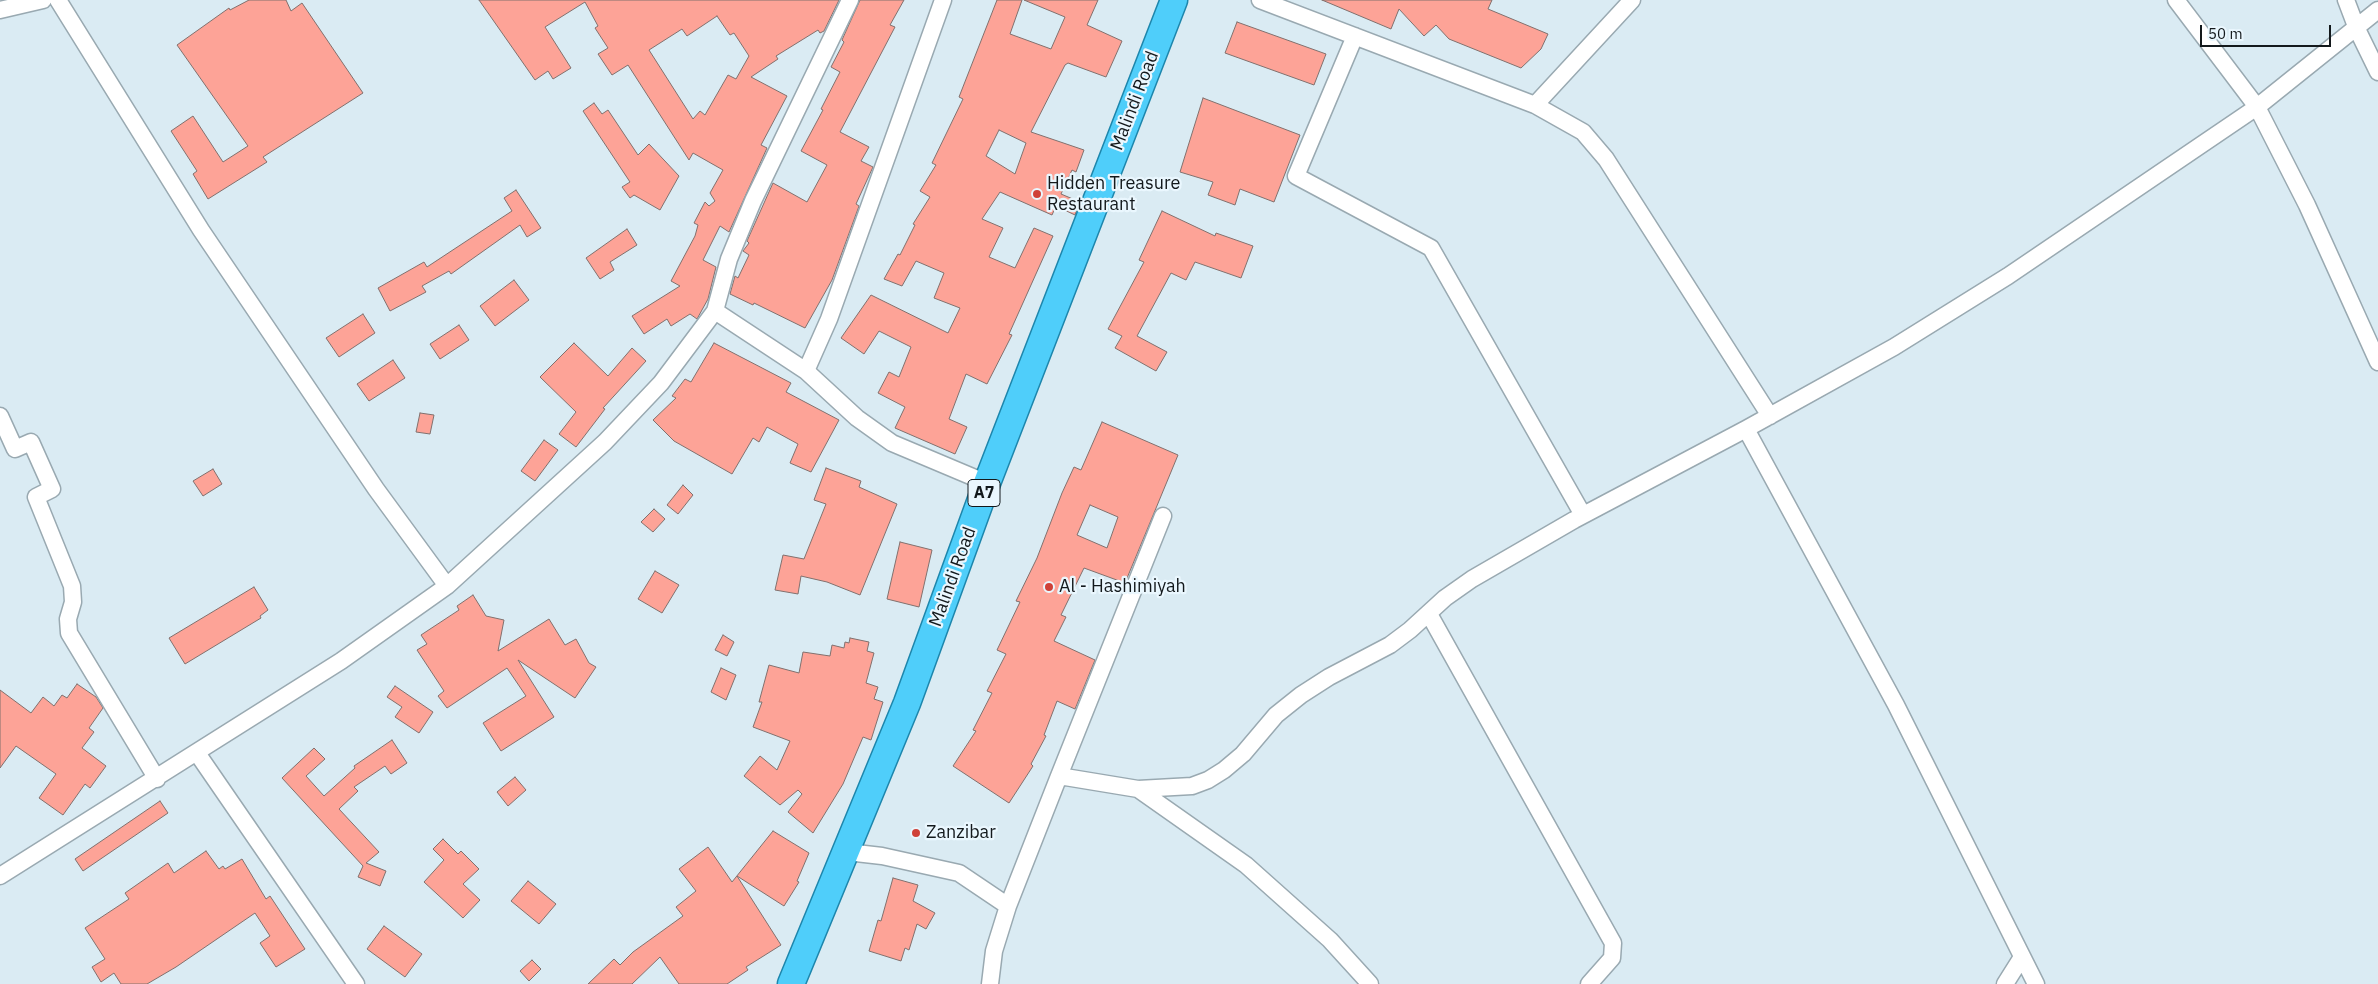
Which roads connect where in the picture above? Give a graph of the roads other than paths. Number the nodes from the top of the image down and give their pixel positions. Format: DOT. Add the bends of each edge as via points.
graph roads {
  1 [pos="43,0"];
  2 [pos="58,0"];
  3 [pos="850,0"];
  4 [pos="943,0"];
  5 [pos="1174,0"];
  6 [pos="1260,0"];
  7 [pos="1632,0"];
  8 [pos="2176,0"];
  9 [pos="2346,0"];
  10 [pos="0,10"];
  11 [pos="2378,10"];
  12 [pos="2357,29"];
  13 [pos="1355,36"];
  14 [pos="2378,72"];
  15 [pos="1535,105"];
  16 [pos="2258,107"];
  17 [pos="715,311"];
  18 [pos="2378,362"];
  19 [pos="806,372"];
  20 [pos="0,416"];
  21 [pos="1770,416"];
  22 [pos="1746,430"];
  23 [pos="987,483"];
  24 [pos="1582,515"];
  25 [pos="1163,516"];
  26 [pos="447,586"];
  27 [pos="1429,614"];
  28 [pos="197,753"];
  29 [pos="1059,776"];
  30 [pos="157,779"];
  31 [pos="1138,789"];
  32 [pos="847,852"];
  33 [pos="0,876"];
  34 [pos="1008,906"];
  35 [pos="2022,957"];
  36 [pos="356,984"];
  37 [pos="791,984"];
  38 [pos="990,984"];
  39 [pos="1370,984"];
  40 [pos="1588,984"];
  41 [pos="2006,984"];
  42 [pos="2036,984"];
  1 -- 10 [label="street"];
  2 -- 26 [label="street" via="201,230 376,489"];
  3 -- 17 [label="street" via="753,201 729,259"];
  4 -- 19 [label="street"];
  5 -- 23 [label="highway, Malindi Road / A7"];
  6 -- 13 [label="street"];
  7 -- 15 [label="street"];
  8 -- 16 [label="street"];
  9 -- 12 [label="street"];
  11 -- 12 [label="street"];
  12 -- 14 [label="street"];
  12 -- 16 [label="street"];
  13 -- 15 [label="street"];
  13 -- 24 [label="street" via="1296,176 1431,248"];
  15 -- 21 [label="street" via="1583,132 1606,159"];
  16 -- 18 [label="street"];
  16 -- 21 [label="street" via="2008,276 1894,347"];
  17 -- 19 [label="street"];
  17 -- 26 [label="street" via="661,383 605,442"];
  19 -- 23 [label="street" via="857,418 892,442"];
  20 -- 30 [label="street" via="15,449 31,442 52,489 36,497 72,586 69,633"];
  21 -- 22 [label="street"];
  22 -- 24 [label="street"];
  22 -- 35 [label="street" via="1896,705"];
  23 -- 32 [label="highway, Malindi Road / A7" via="907,703"];
  24 -- 27 [label="street" via="1472,578"];
  25 -- 29 [label="street"];
  26 -- 28 [label="street" via="341,661"];
  27 -- 31 [label="street" via="1390,645 1301,694 1276,715 1243,754 1224,770 1192,786"];
  27 -- 40 [label="street" via="1614,944 1612,958"];
  28 -- 30 [label="street"];
  28 -- 36 [label="street"];
  29 -- 31 [label="street"];
  29 -- 34 [label="street"];
  30 -- 33 [label="street"];
  31 -- 39 [label="street" via="1246,865 1330,940"];
  32 -- 34 [label="street" via="882,856 959,873"];
  32 -- 37 [label="highway, Malindi Road / A7"];
  34 -- 38 [label="street" via="994,951"];
  35 -- 41 [label="street"];
  35 -- 42 [label="street"];
}
